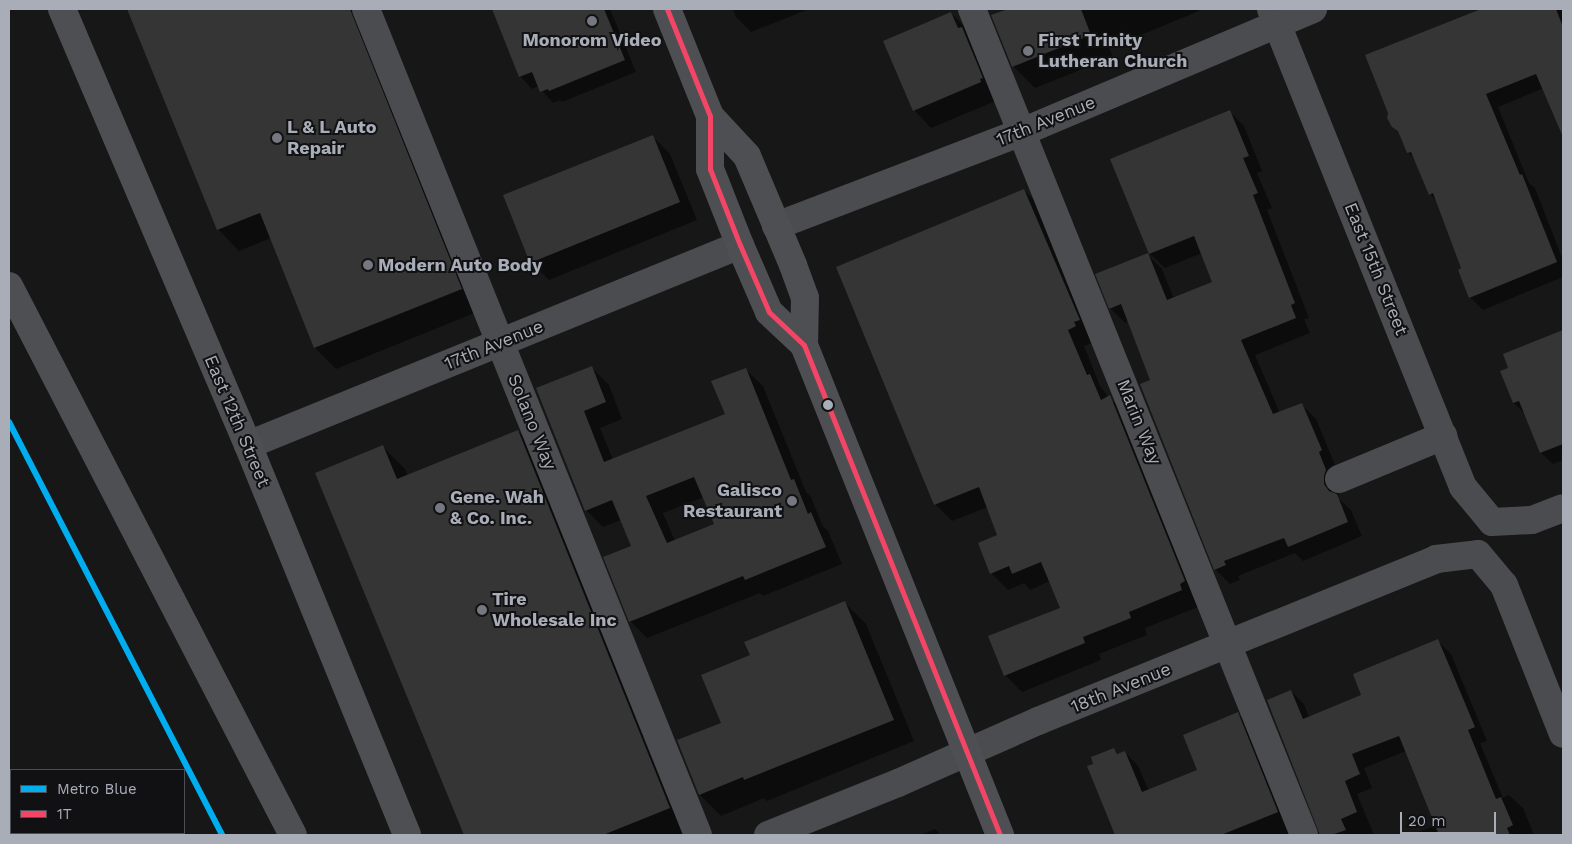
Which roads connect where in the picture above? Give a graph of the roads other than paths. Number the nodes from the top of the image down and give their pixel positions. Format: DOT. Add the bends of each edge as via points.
graph roads {
  1 [pos="62,9"];
  2 [pos="366,9"];
  3 [pos="667,9"];
  4 [pos="972,9"];
  5 [pos="1313,9"];
  6 [pos="1274,16"];
  7 [pos="710,116"];
  8 [pos="1022,132"];
  9 [pos="776,226"];
  10 [pos="740,245"];
  11 [pos="9,286"];
  12 [pos="500,343"];
  13 [pos="804,345"];
  14 [pos="1443,436"];
  15 [pos="248,445"];
  16 [pos="1339,479"];
  17 [pos="1563,508"];
  18 [pos="1229,644"];
  19 [pos="1563,734"];
  20 [pos="966,753"];
  21 [pos="293,835"];
  22 [pos="407,835"];
  23 [pos="698,835"];
  24 [pos="768,835"];
  25 [pos="1000,835"];
  26 [pos="1304,835"];
  1 -- 15 [label="main road, East 12th Street"];
  2 -- 12 [label="street, Solano Way"];
  3 -- 7 [label="main road"];
  4 -- 8 [label="street, Marin Way"];
  5 -- 6 [label="street, 17th Avenue"];
  6 -- 8 [label="street, 17th Avenue"];
  6 -- 14 [label="street, East 15th Street"];
  7 -- 9 [label="main road" via="747,156"];
  7 -- 10 [label="main road" via="710,169"];
  8 -- 9 [label="street, 17th Avenue"];
  8 -- 18 [label="street, Marin Way"];
  9 -- 13 [label="main road" via="805,298"];
  10 -- 12 [label="street, 17th Avenue"];
  10 -- 13 [label="main road" via="769,312"];
  11 -- 21 [label="main road"];
  12 -- 15 [label="street, 17th Avenue"];
  12 -- 23 [label="street, Solano Way"];
  13 -- 20 [label="main road"];
  14 -- 16 [label="street"];
  14 -- 17 [label="street, East 15th Street" via="1464,487 1492,522 1532,520"];
  15 -- 22 [label="main road, East 12th Street"];
  18 -- 19 [label="street, 18th Avenue" via="1436,559 1478,554 1504,585"];
  18 -- 20 [label="street, 18th Avenue"];
  18 -- 26 [label="street, Marin Way"];
  20 -- 24 [label="street, 18th Avenue"];
  20 -- 25 [label="main road"];
}
